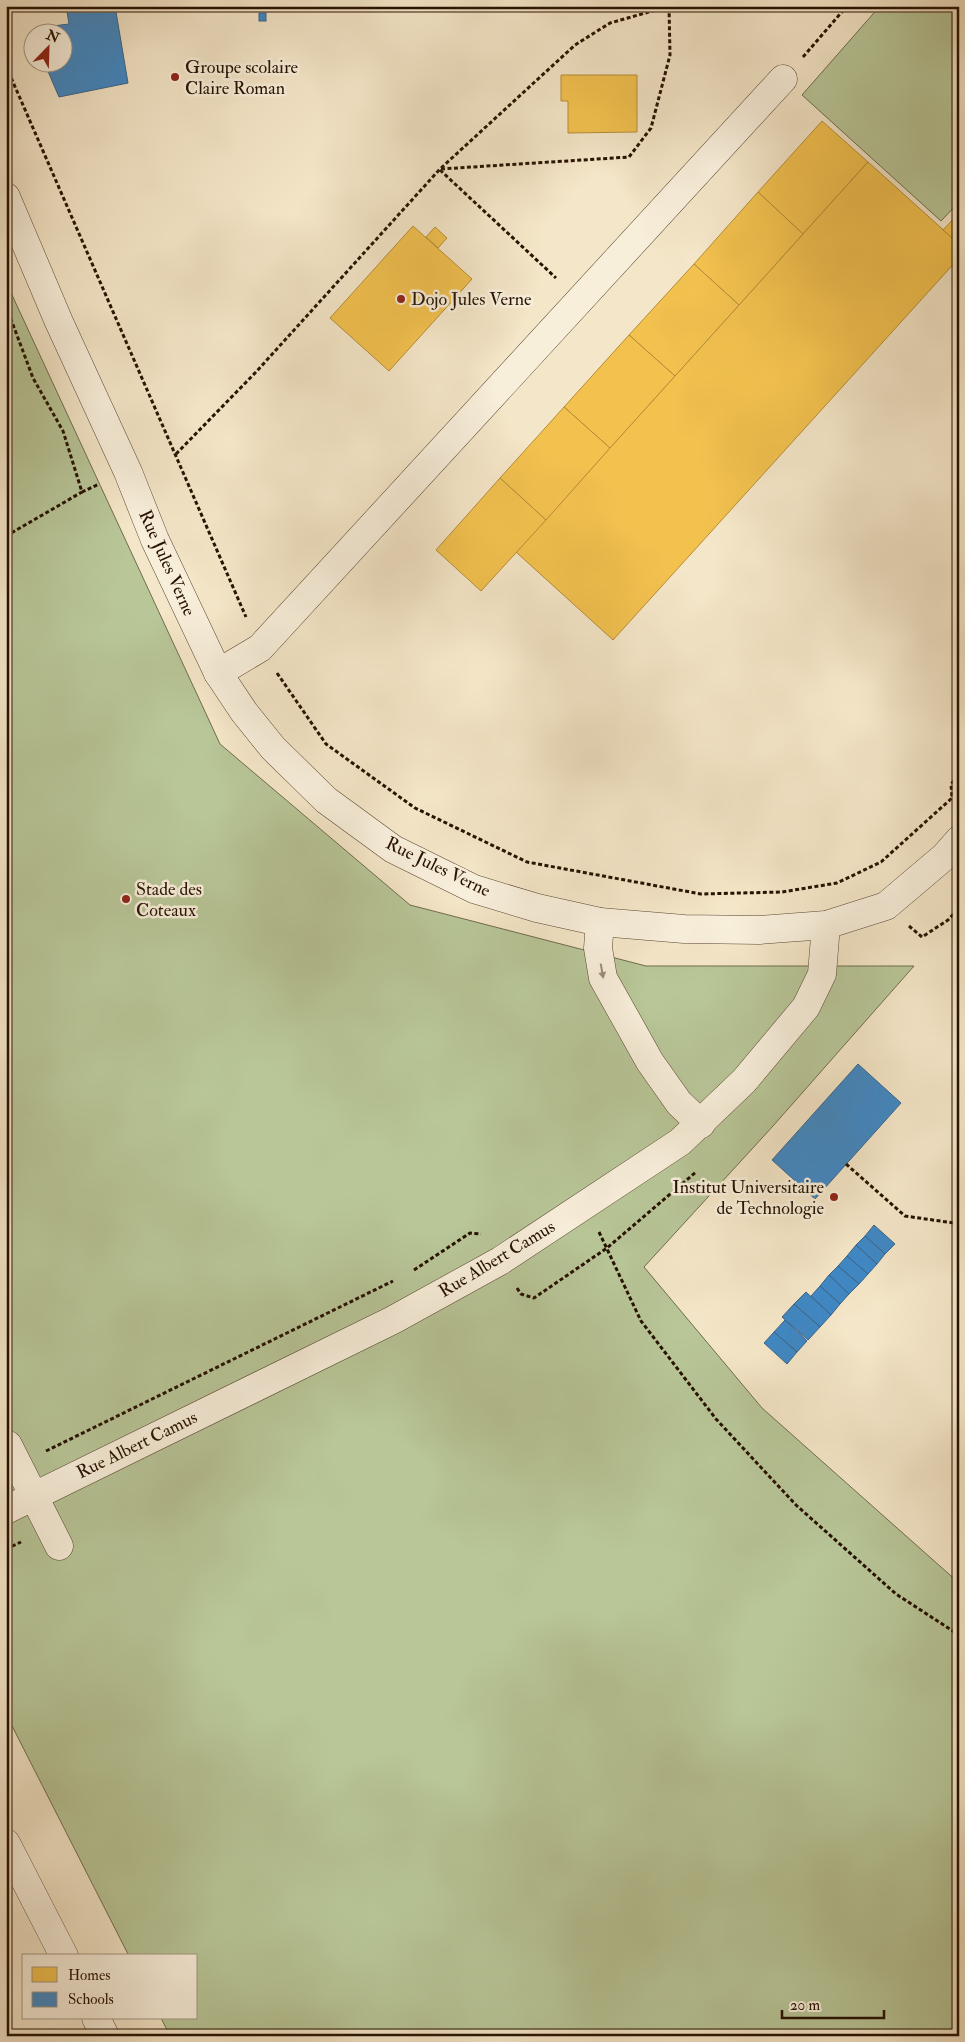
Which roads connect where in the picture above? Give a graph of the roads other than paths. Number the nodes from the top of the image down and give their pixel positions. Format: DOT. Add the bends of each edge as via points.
graph roads {
  1 [pos="783,79"];
  2 [pos="7,199"];
  3 [pos="218,673"];
  4 [pos="959,840"];
  5 [pos="600,922"];
  6 [pos="826,925"];
  7 [pos="701,1124"];
  8 [pos="8,1445"];
  9 [pos="33,1495"];
  10 [pos="6,1510"];
  11 [pos="58,1546"];
  12 [pos="6,1843"];
  13 [pos="63,1954"];
  14 [pos="97,2020"];
  15 [pos="105,2036"];
  1 -- 3 [label="street" via="260,648"];
  2 -- 3 [label="street, Rue Jules Verne" via="128,472 154,540"];
  3 -- 5 [label="street, Rue Jules Verne" via="274,748 326,800 393,849 474,889"];
  4 -- 6 [label="street" via="886,906"];
  5 -- 6 [label="street, Rue Jules Verne" via="684,930 759,930"];
  5 -- 7 [label="street, one-way" via="598,948 603,978 650,1062 679,1103"];
  6 -- 7 [label="street, Rue Albert Camus" via="822,974 806,1007 744,1081"];
  7 -- 9 [label="street, Rue Albert Camus" via="680,1142 500,1261 393,1320"];
  8 -- 9 [label="street"];
  9 -- 10 [label="street, Rue Albert Camus"];
  9 -- 11 [label="street"];
  12 -- 13 [label="street"];
  14 -- 15 [label="street"];
}
